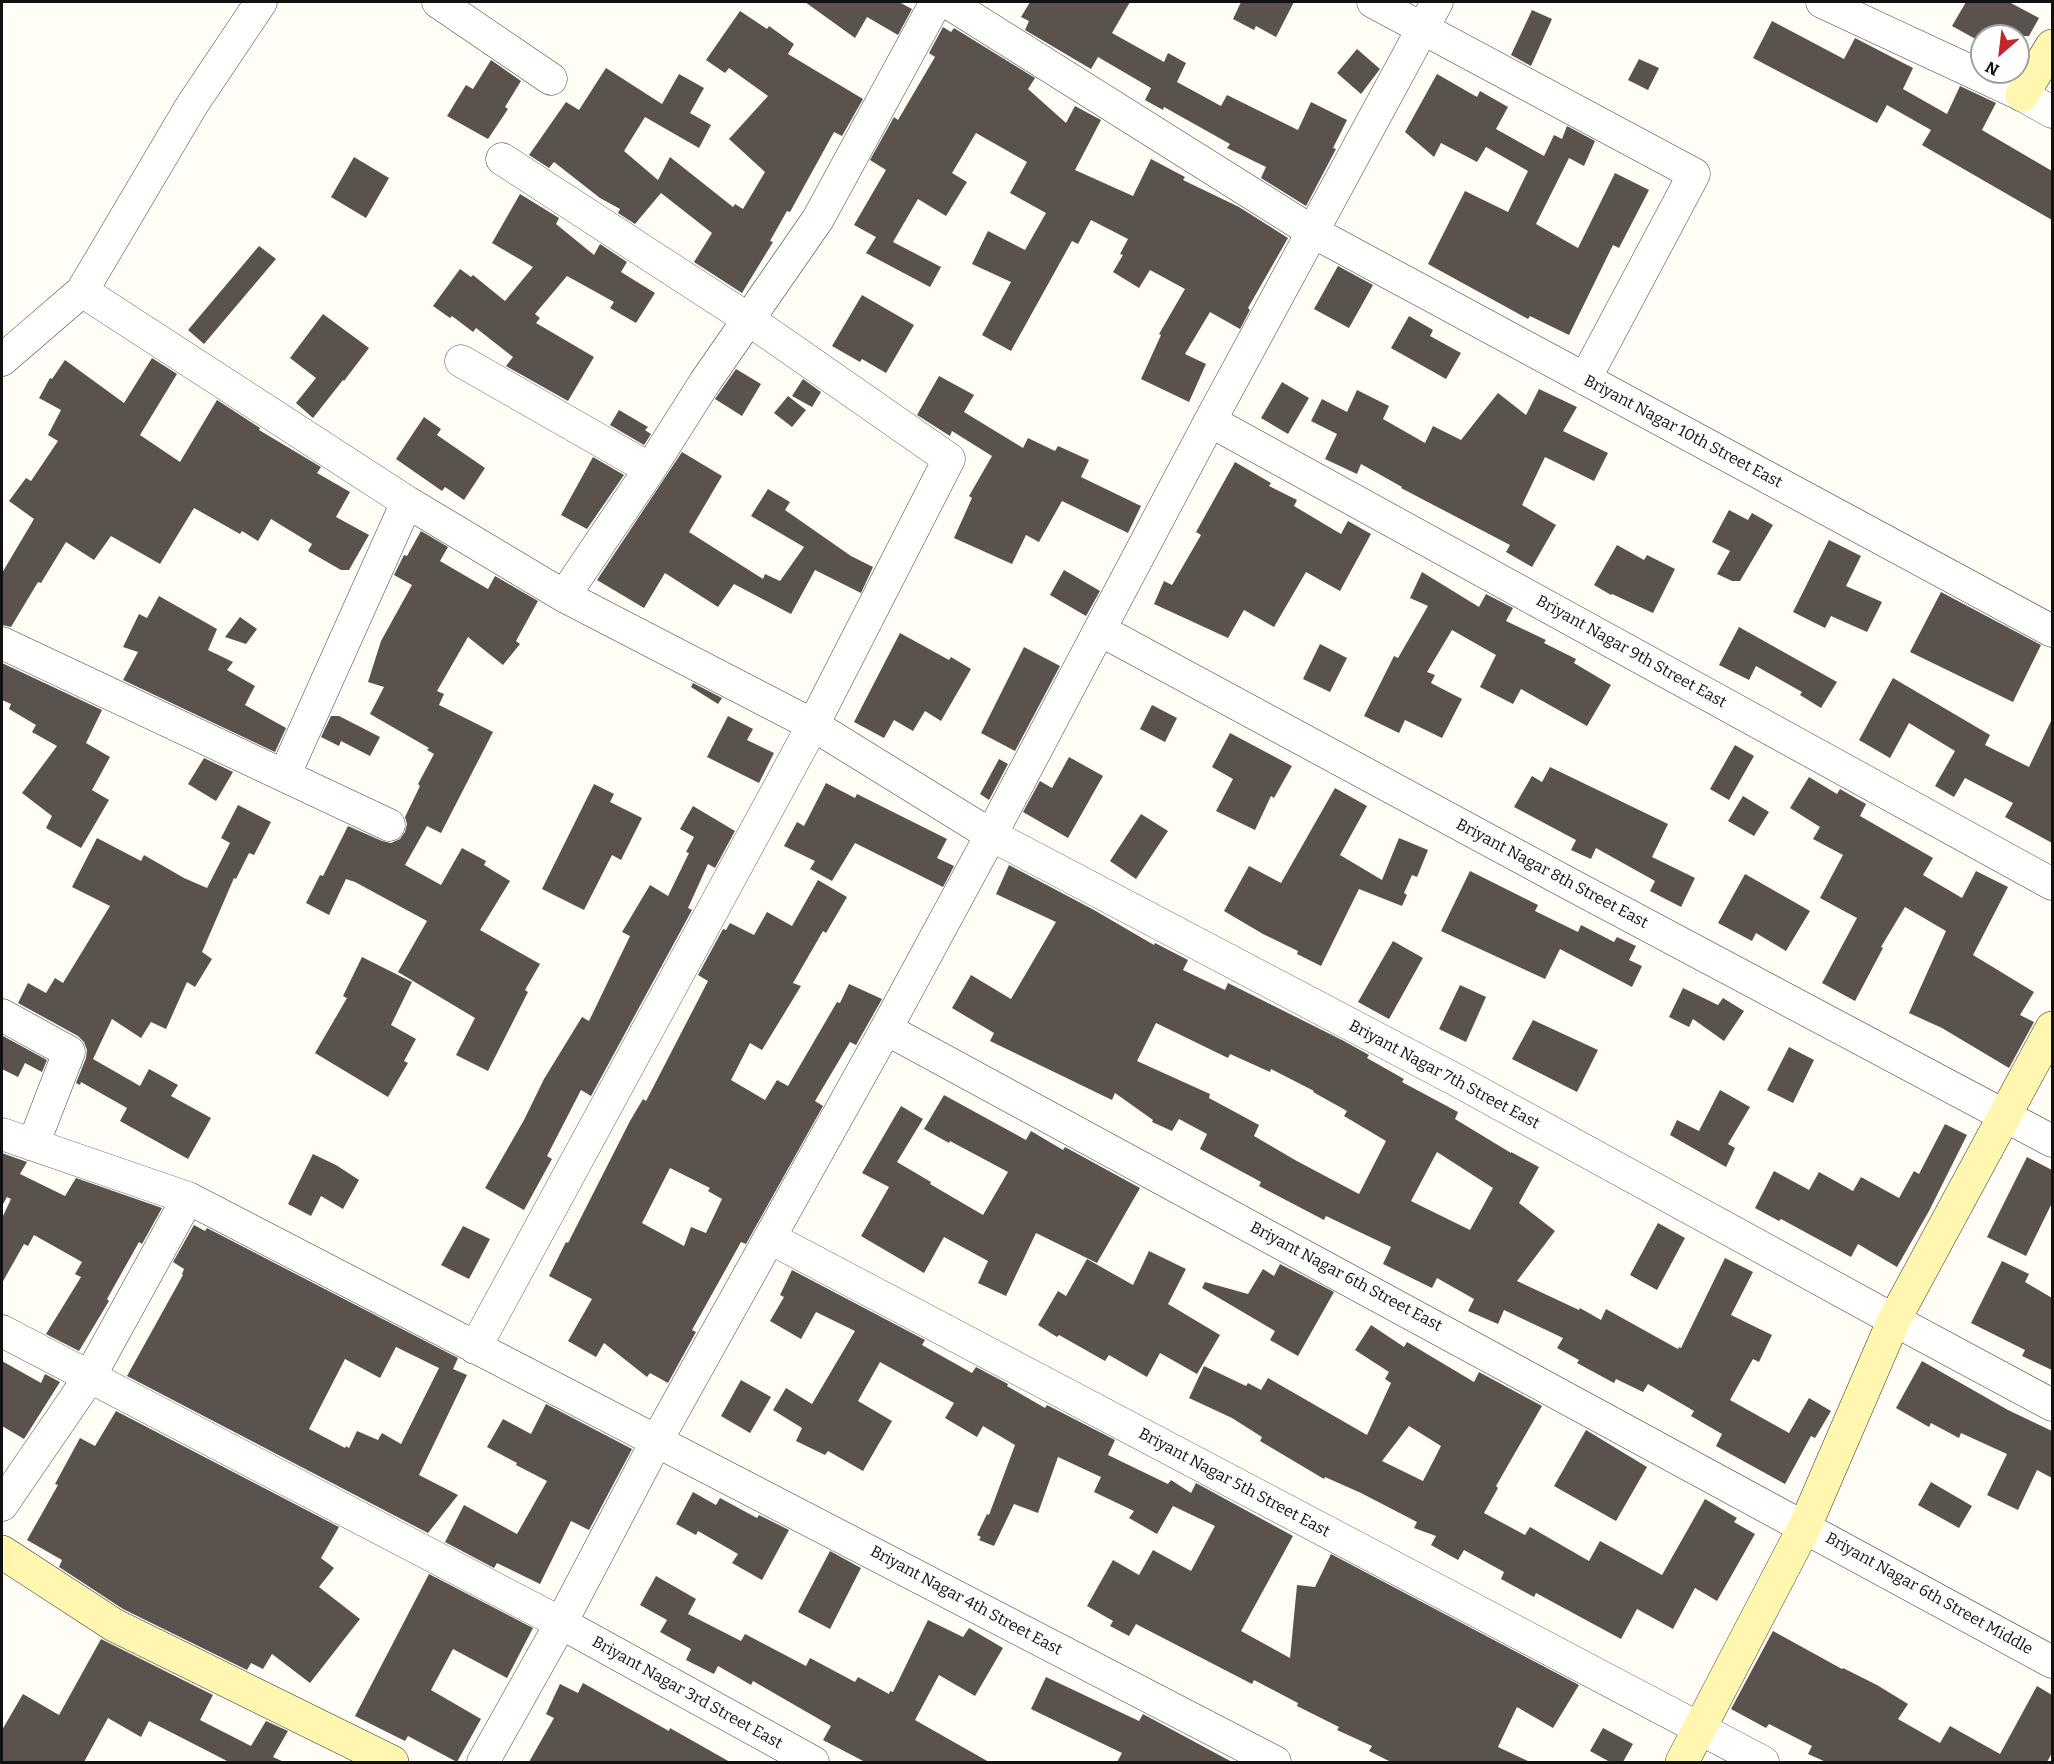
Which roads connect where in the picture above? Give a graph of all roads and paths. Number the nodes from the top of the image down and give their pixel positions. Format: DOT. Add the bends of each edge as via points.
graph roads {
  1 [pos="261,2"];
  2 [pos="438,2"];
  3 [pos="936,2"];
  4 [pos="947,2"];
  5 [pos="1373,2"];
  6 [pos="1437,2"];
  7 [pos="1822,2"];
  8 [pos="1422,30"];
  9 [pos="2052,46"];
  10 [pos="550,79"];
  11 [pos="2022,95"];
  12 [pos="2052,112"];
  13 [pos="502,159"];
  14 [pos="1313,232"];
  15 [pos="82,291"];
  16 [pos="748,319"];
  17 [pos="3,355"];
  18 [pos="461,361"];
  19 [pos="1585,379"];
  20 [pos="1209,421"];
  21 [pos="650,469"];
  22 [pos="407,502"];
  23 [pos="564,596"];
  24 [pos="1100,630"];
  25 [pos="2052,631"];
  26 [pos="2,643"];
  27 [pos="813,725"];
  28 [pos="285,774"];
  29 [pos="389,825"];
  30 [pos="992,835"];
  31 [pos="2052,884"];
  32 [pos="2,1015"];
  33 [pos="2052,1028"];
  34 [pos="886,1029"];
  35 [pos="2005,1115"];
  36 [pos="2,1134"];
  37 [pos="2052,1141"];
  38 [pos="33,1145"];
  39 [pos="188,1198"];
  40 [pos="770,1238"];
  41 [pos="1894,1320"];
  42 [pos="2,1331"];
  43 [pos="475,1348"];
  44 [pos="89,1378"];
  45 [pos="2052,1405"];
  46 [pos="657,1440"];
  47 [pos="2,1505"];
  48 [pos="1805,1526"];
  49 [pos="2,1552"];
  50 [pos="561,1623"];
  51 [pos="2052,1662"];
  52 [pos="1699,1729"];
  53 [pos="392,1762"];
  54 [pos="483,1762"];
  55 [pos="813,1762"];
  56 [pos="1275,1762"];
  57 [pos="1682,1762"];
  58 [pos="1763,1762"];
  1 -- 15 [label="street" via="192,105"];
  2 -- 10 [label="street"];
  3 -- 16 [label="street" via="818,219"];
  4 -- 14 [label="street, Briyant Nagar 10th Street East"];
  5 -- 8 [label="street"];
  6 -- 8 [label="street"];
  7 -- 11 [label="street"];
  8 -- 14 [label="street"];
  8 -- 19 [label="street" via="1694,174"];
  9 -- 11 [label="street"];
  11 -- 12 [label="street"];
  13 -- 16 [label="street"];
  14 -- 19 [label="street, Briyant Nagar 10th Street East"];
  14 -- 20 [label="street"];
  15 -- 17 [label="street"];
  15 -- 22 [label="street, Briyant Nagar 7th Street East"];
  16 -- 21 [label="street"];
  16 -- 27 [label="street" via="949,459"];
  18 -- 21 [label="street"];
  19 -- 25 [label="street, Briyant Nagar 10th Street East"];
  20 -- 24 [label="street"];
  20 -- 31 [label="street, Briyant Nagar 9th Street East"];
  21 -- 23 [label="street"];
  22 -- 23 [label="street, Briyant Nagar 7th Street East"];
  22 -- 28 [label="street"];
  23 -- 27 [label="street, Briyant Nagar 7th Street East"];
  24 -- 30 [label="street"];
  24 -- 35 [label="street, Briyant Nagar 8th Street East"];
  26 -- 28 [label="street"];
  27 -- 30 [label="street, Briyant Nagar 7th Street East"];
  27 -- 43 [label="street"];
  28 -- 29 [label="street"];
  30 -- 34 [label="street"];
  30 -- 41 [label="street, Briyant Nagar 7th Street East" via="1456,1080"];
  32 -- 38 [label="street" via="69,1052"];
  33 -- 35 [label="street"];
  34 -- 40 [label="street"];
  34 -- 48 [label="street, Briyant Nagar 6th Street East"];
  35 -- 37 [label="street, Briyant Nagar 8th Street East"];
  35 -- 41 [label="street"];
  36 -- 38 [label="street, Briyant Nagar 4th Street East"];
  38 -- 39 [label="street, Briyant Nagar 4th Street East"];
  39 -- 43 [label="street, Briyant Nagar 4th Street East"];
  39 -- 44 [label="street"];
  40 -- 46 [label="street"];
  40 -- 52 [label="street, Briyant Nagar 5th Street East"];
  41 -- 45 [label="street, Briyant Nagar 7th Street East"];
  41 -- 48 [label="street"];
  42 -- 44 [label="street, Briyant Nagar 3rd Street East"];
  43 -- 46 [label="street, Briyant Nagar 4th Street East"];
  44 -- 47 [label="street"];
  44 -- 50 [label="street, Briyant Nagar 3rd Street East"];
  46 -- 50 [label="street"];
  46 -- 56 [label="street, Briyant Nagar 4th Street East"];
  48 -- 51 [label="street, Briyant Nagar 6th Street Middle"];
  48 -- 52 [label="street"];
  49 -- 53 [label="street" via="114,1625"];
  50 -- 54 [label="street"];
  50 -- 55 [label="street, Briyant Nagar 3rd Street East"];
  52 -- 57 [label="street"];
  52 -- 58 [label="street, Briyant Nagar 5th Street East"];
}
